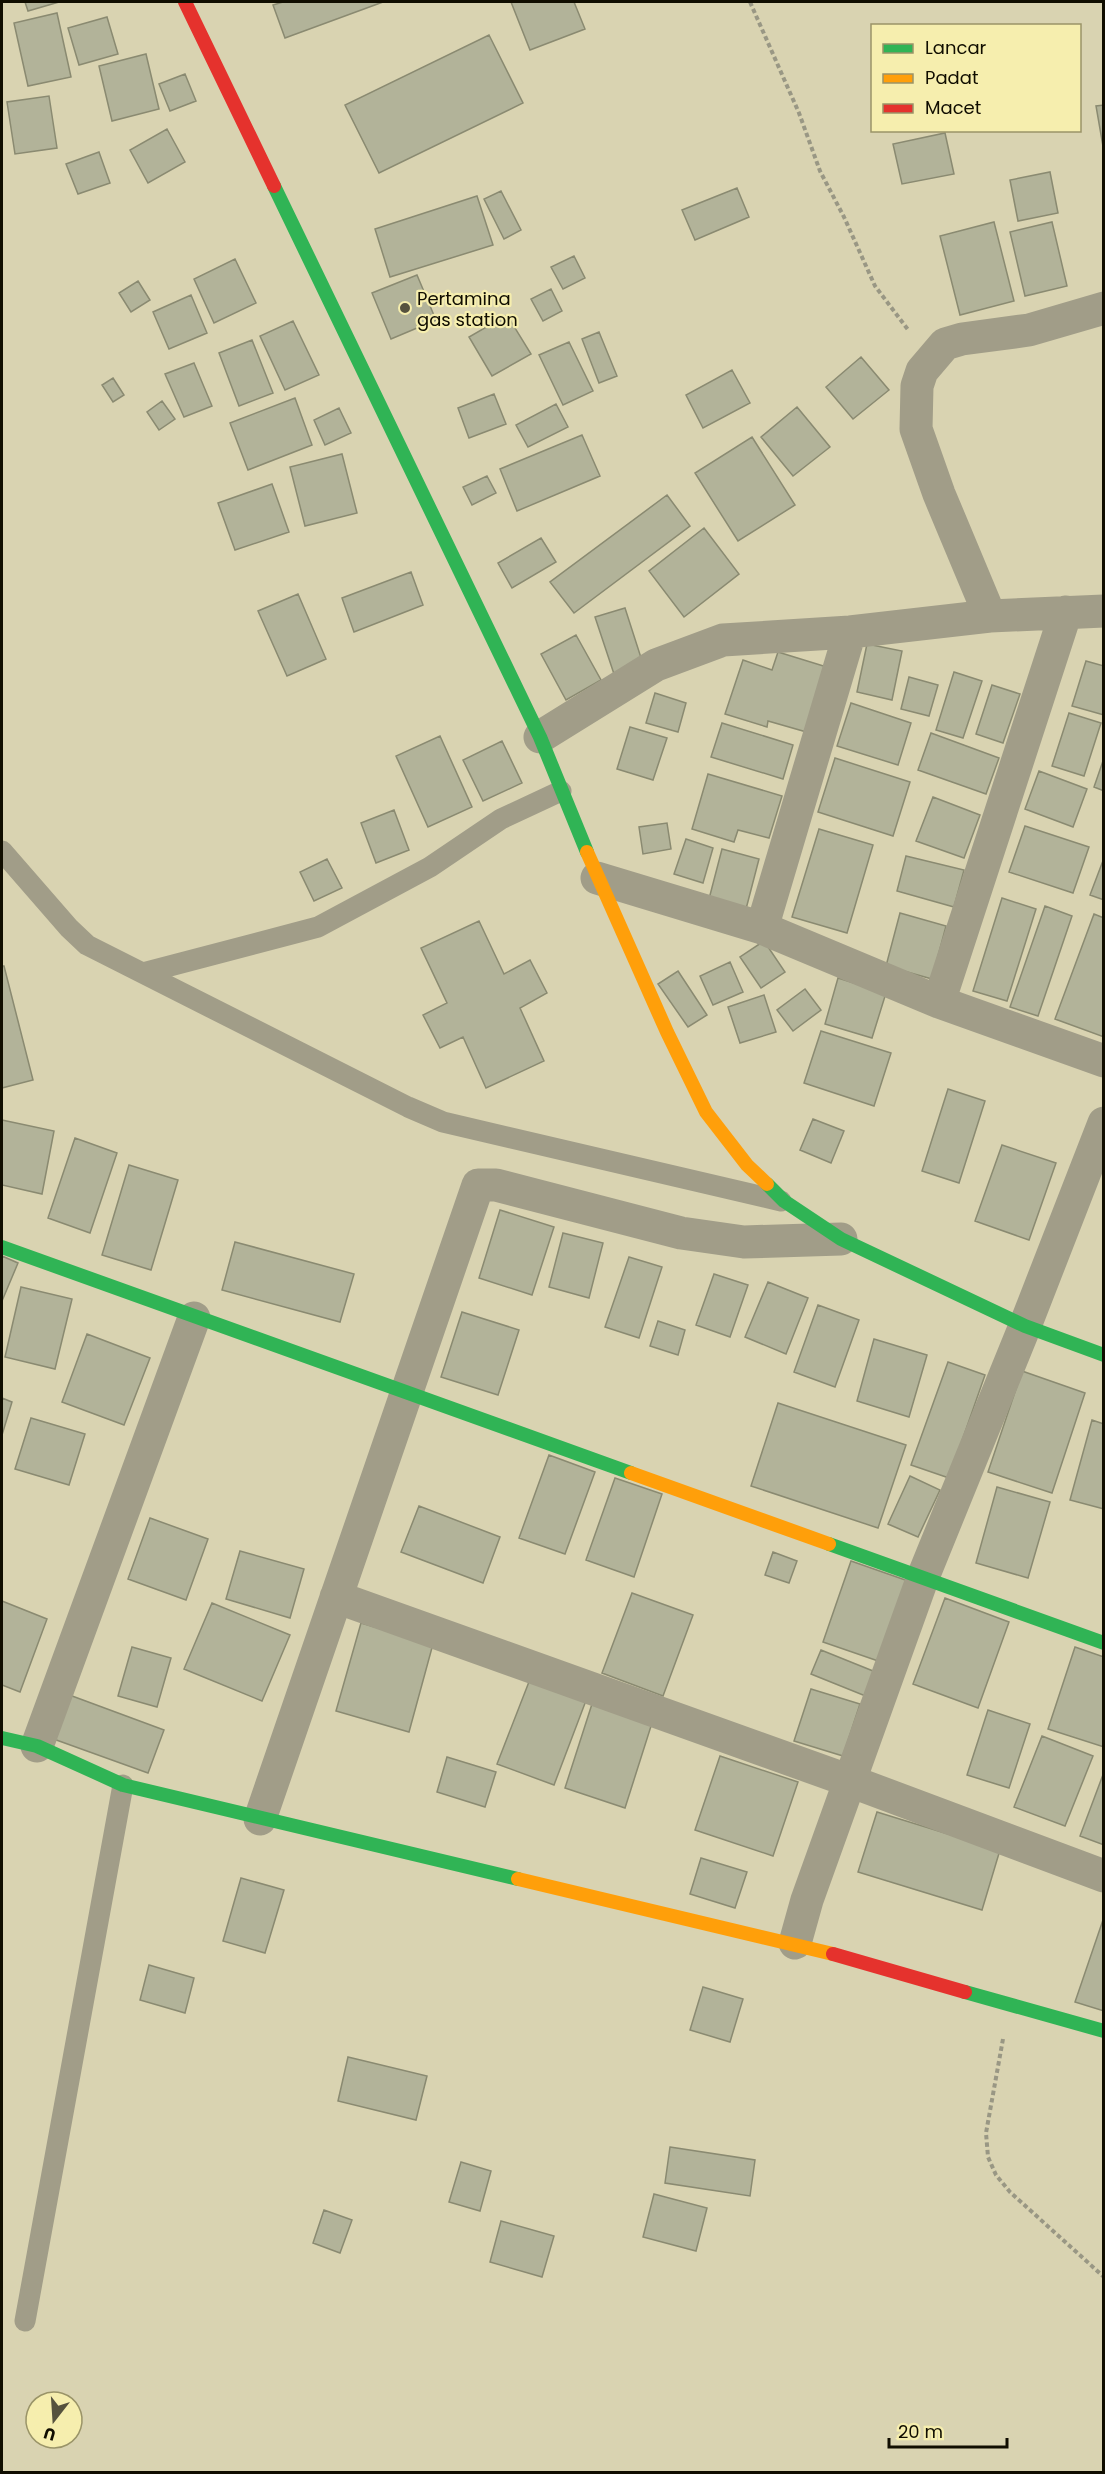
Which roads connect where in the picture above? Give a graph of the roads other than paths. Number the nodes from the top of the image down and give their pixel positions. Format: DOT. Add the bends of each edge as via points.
graph roads {
  1 [pos="185,2"];
  2 [pos="1104,308"];
  3 [pos="1104,611"];
  4 [pos="1066,612"];
  5 [pos="990,616"];
  6 [pos="850,632"];
  7 [pos="540,737"];
  8 [pos="561,790"];
  9 [pos="2,851"];
  10 [pos="597,878"];
  11 [pos="762,928"];
  12 [pos="143,973"];
  13 [pos="939,1002"];
  14 [pos="1104,1061"];
  15 [pos="1104,1123"];
  16 [pos="784,1202"];
  17 [pos="841,1239"];
  18 [pos="2,1247"];
  19 [pos="194,1318"];
  20 [pos="1025,1326"];
  21 [pos="1104,1355"];
  22 [pos="406,1392"];
  23 [pos="922,1577"];
  24 [pos="336,1597"];
  25 [pos="1104,1643"];
  26 [pos="2,1738"];
  27 [pos="37,1746"];
  28 [pos="850,1781"];
  29 [pos="123,1785"];
  30 [pos="260,1819"];
  31 [pos="1104,1876"];
  32 [pos="795,1944"];
  33 [pos="1104,2031"];
  34 [pos="26,2321"];
  1 -- 7 [label="main road"];
  2 -- 5 [label="street" via="1029,330 945,344 922,371 917,386 916,429"];
  3 -- 4 [label="street"];
  4 -- 5 [label="street"];
  4 -- 13 [label="street"];
  5 -- 6 [label="street"];
  6 -- 7 [label="street" via="723,640 656,665"];
  6 -- 11 [label="street"];
  7 -- 8 [label="main road"];
  8 -- 10 [label="main road"];
  8 -- 12 [label="lane" via="501,819 430,867 318,927"];
  9 -- 12 [label="lane" via="87,945"];
  10 -- 11 [label="street"];
  10 -- 16 [label="main road" via="706,1112 747,1165"];
  11 -- 13 [label="street"];
  12 -- 16 [label="lane" via="444,1122"];
  13 -- 14 [label="street"];
  15 -- 20 [label="street"];
  16 -- 17 [label="main road"];
  17 -- 20 [label="main road"];
  17 -- 22 [label="street" via="744,1242 681,1233 496,1185 478,1185"];
  18 -- 19 [label="main road"];
  19 -- 22 [label="main road"];
  19 -- 27 [label="street"];
  20 -- 21 [label="main road"];
  20 -- 23 [label="street"];
  22 -- 23 [label="main road"];
  22 -- 24 [label="street"];
  23 -- 25 [label="main road"];
  23 -- 28 [label="street"];
  24 -- 28 [label="street"];
  24 -- 30 [label="street"];
  26 -- 27 [label="main road"];
  27 -- 29 [label="main road"];
  28 -- 31 [label="street"];
  28 -- 32 [label="street"];
  29 -- 30 [label="main road"];
  29 -- 34 [label="lane"];
  30 -- 32 [label="main road"];
  32 -- 33 [label="main road"];
}
